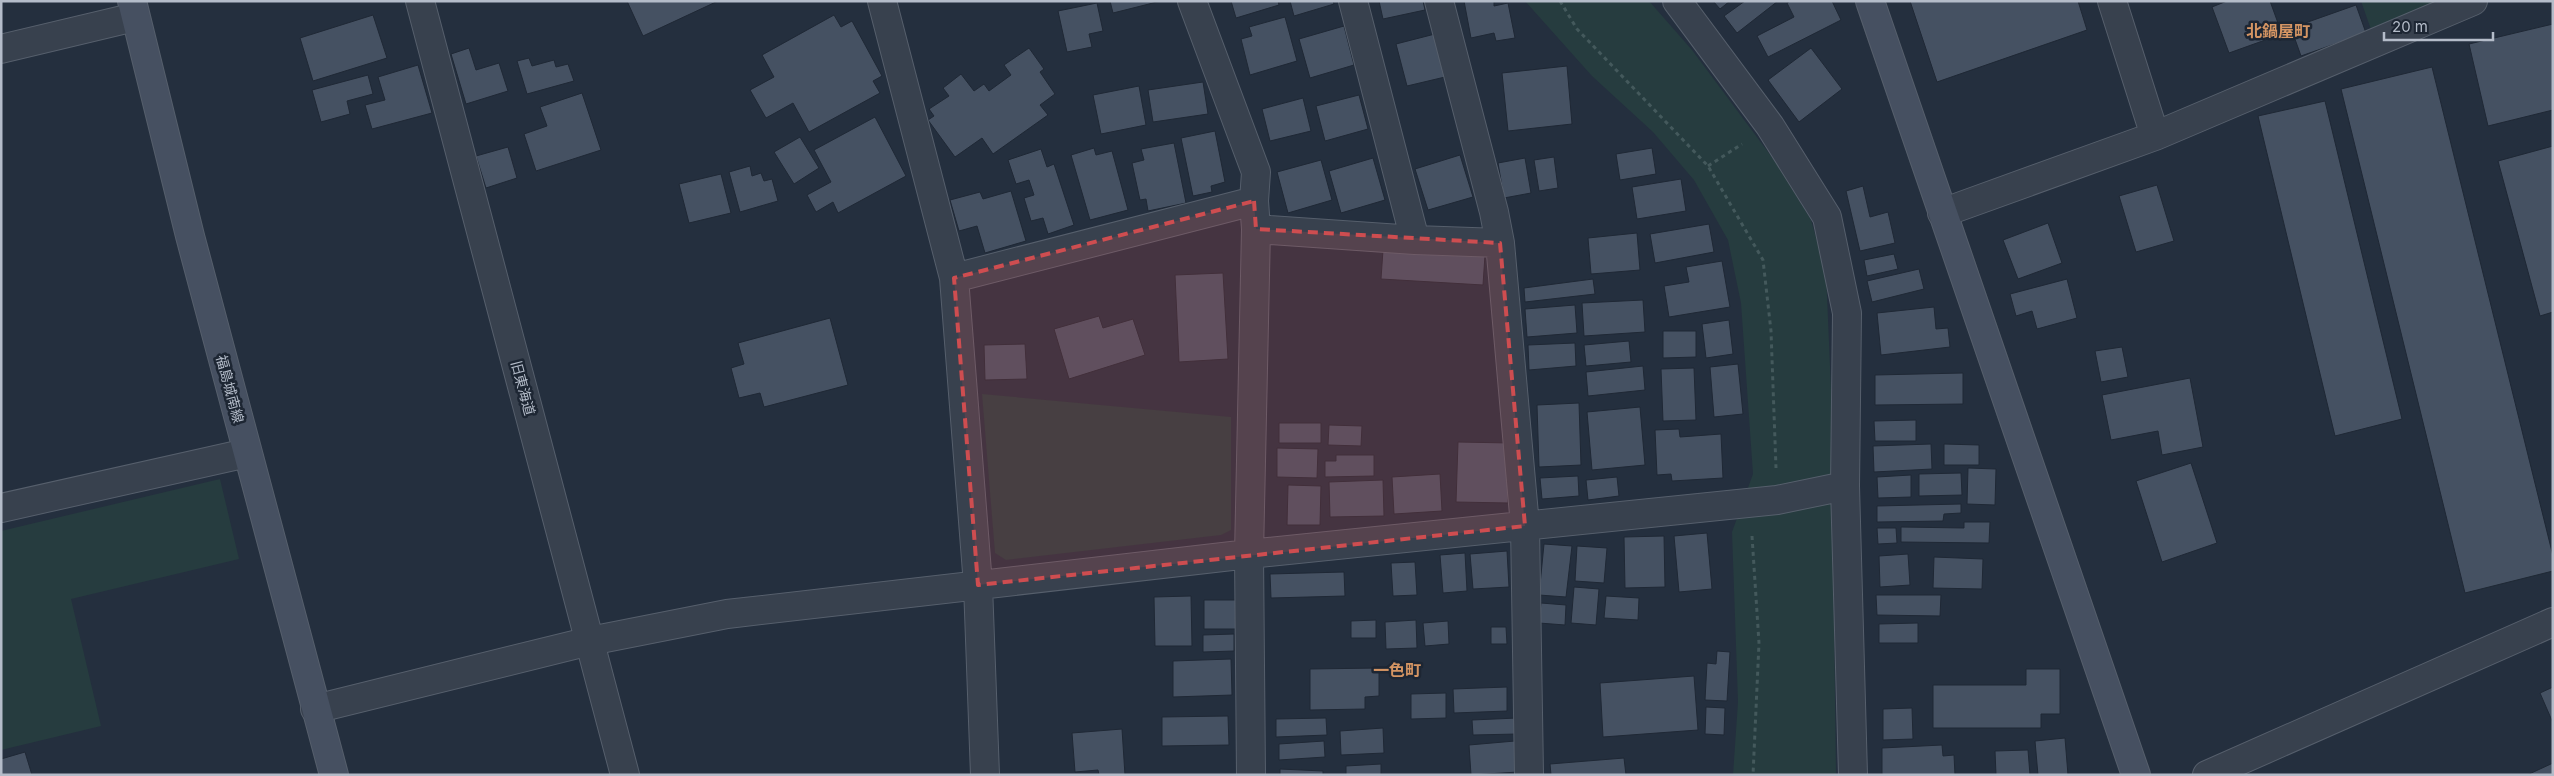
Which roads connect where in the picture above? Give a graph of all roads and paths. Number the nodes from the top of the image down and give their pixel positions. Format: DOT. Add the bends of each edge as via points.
graph roads {
  1 [pos="420,1"];
  2 [pos="882,1"];
  3 [pos="1192,1"];
  4 [pos="1353,1"];
  5 [pos="1439,1"];
  6 [pos="1560,1"];
  7 [pos="1677,1"];
  8 [pos="1870,1"];
  9 [pos="2112,1"];
  10 [pos="2462,3"];
  11 [pos="134,9"];
  12 [pos="1,49"];
  13 [pos="1770,126"];
  14 [pos="2154,136"];
  15 [pos="1708,166"];
  16 [pos="1254,200"];
  17 [pos="1942,213"];
  18 [pos="1256,229"];
  19 [pos="1415,240"];
  20 [pos="1500,243"];
  21 [pos="954,278"];
  22 [pos="247,453"];
  23 [pos="1845,486"];
  24 [pos="1777,500"];
  25 [pos="1,508"];
  26 [pos="1525,526"];
  27 [pos="1249,554"];
  28 [pos="978,585"];
  29 [pos="2553,622"];
  30 [pos="590,641"];
  31 [pos="315,709"];
  32 [pos="334,775"];
  33 [pos="625,775"];
  34 [pos="985,775"];
  35 [pos="1250,775"];
  36 [pos="1529,775"];
  37 [pos="1753,775"];
  38 [pos="1853,775"];
  39 [pos="2136,775"];
  40 [pos="2207,775"];
  1 -- 30 [label="street, 旧東海道"];
  2 -- 21 [label="street"];
  3 -- 16 [label="street" via="1256,172"];
  4 -- 19 [label="street"];
  5 -- 20 [label="street"];
  6 -- 15 [label="path" via="1577,29"];
  7 -- 13 [label="street"];
  8 -- 17 [label="street"];
  9 -- 14 [label="street"];
  10 -- 14 [label="street"];
  11 -- 12 [label="street"];
  11 -- 22 [label="street, 福島城南線"];
  13 -- 15 [label="path"];
  13 -- 23 [label="street" via="1827,217 1847,313"];
  14 -- 17 [label="street"];
  15 -- 24 [label="path" via="1763,260 1771,331"];
  16 -- 18 [label="street"];
  16 -- 21 [label="street"];
  17 -- 39 [label="street"];
  18 -- 19 [label="street"];
  18 -- 27 [label="street"];
  19 -- 20 [label="street"];
  20 -- 26 [label="street"];
  21 -- 28 [label="street"];
  22 -- 25 [label="street"];
  22 -- 31 [label="street, 福島城南線"];
  23 -- 24 [label="street"];
  23 -- 38 [label="street"];
  24 -- 26 [label="street"];
  24 -- 37 [label="path" via="1776,525 1752,534 1759,644"];
  26 -- 27 [label="street"];
  26 -- 36 [label="street"];
  27 -- 28 [label="street"];
  27 -- 35 [label="street"];
  28 -- 30 [label="street" via="727,614"];
  28 -- 34 [label="street"];
  29 -- 40 [label="street"];
  30 -- 31 [label="street"];
  30 -- 33 [label="street, 旧東海道"];
  31 -- 32 [label="street, 福島城南線"];
}
